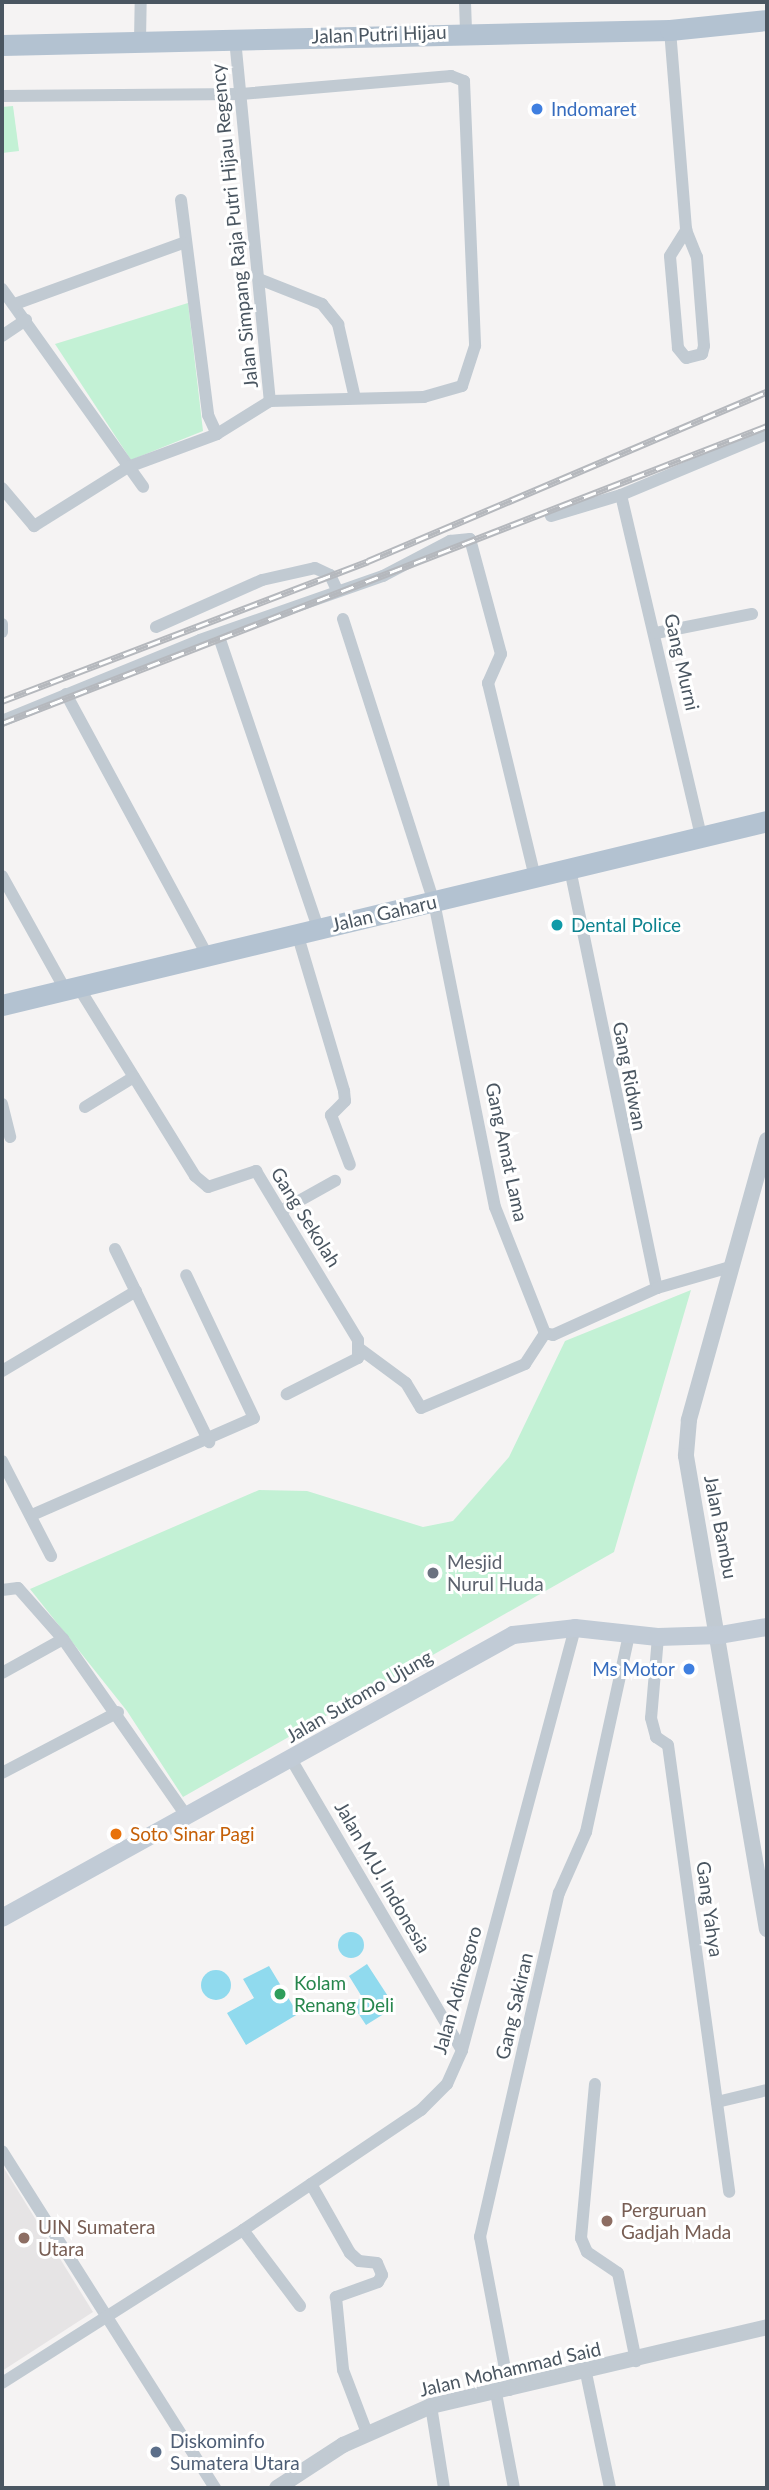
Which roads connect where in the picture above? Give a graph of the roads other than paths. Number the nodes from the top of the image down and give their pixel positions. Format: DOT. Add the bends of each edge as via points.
graph roads {
  1 [pos="141,2"];
  2 [pos="465,2"];
  3 [pos="764,24"];
  4 [pos="670,30"];
  5 [pos="466,32"];
  6 [pos="235,39"];
  7 [pos="139,41"];
  8 [pos="2,45"];
  9 [pos="241,94"];
  10 [pos="2,96"];
  11 [pos="181,200"];
  12 [pos="686,230"];
  13 [pos="183,243"];
  14 [pos="259,279"];
  15 [pos="2,289"];
  16 [pos="16,304"];
  17 [pos="26,320"];
  18 [pos="2,337"];
  19 [pos="355,398"];
  20 [pos="270,401"];
  21 [pos="217,434"];
  22 [pos="767,434"];
  23 [pos="128,467"];
  24 [pos="143,486"];
  25 [pos="2,488"];
  26 [pos="621,495"];
  27 [pos="551,516"];
  28 [pos="337,590"];
  29 [pos="751,614"];
  30 [pos="344,619"];
  31 [pos="2,624"];
  32 [pos="156,627"];
  33 [pos="2,632"];
  34 [pos="218,634"];
  35 [pos="656,634"];
  36 [pos="66,694"];
  37 [pos="2,721"];
  38 [pos="767,821"];
  39 [pos="701,837"];
  40 [pos="570,869"];
  41 [pos="2,876"];
  42 [pos="536,878"];
  43 [pos="434,902"];
  44 [pos="318,928"];
  45 [pos="297,933"];
  46 [pos="207,955"];
  47 [pos="73,990"];
  48 [pos="2,1005"];
  49 [pos="134,1077"];
  50 [pos="2,1104"];
  51 [pos="85,1107"];
  52 [pos="10,1137"];
  53 [pos="767,1140"];
  54 [pos="350,1165"];
  55 [pos="335,1181"];
  56 [pos="281,1211"];
  57 [pos="115,1249"];
  58 [pos="726,1267"];
  59 [pos="187,1275"];
  60 [pos="657,1289"];
  61 [pos="136,1292"];
  62 [pos="545,1333"];
  63 [pos="360,1349"];
  64 [pos="2,1371"];
  65 [pos="287,1394"];
  66 [pos="209,1442"];
  67 [pos="2,1461"];
  68 [pos="32,1515"];
  69 [pos="51,1556"];
  70 [pos="2,1590"];
  71 [pos="767,1627"];
  72 [pos="575,1628"];
  73 [pos="629,1635"];
  74 [pos="720,1635"];
  75 [pos="658,1637"];
  76 [pos="64,1639"];
  77 [pos="2,1673"];
  78 [pos="118,1712"];
  79 [pos="291,1759"];
  80 [pos="2,1773"];
  81 [pos="188,1818"];
  82 [pos="2,1918"];
  83 [pos="767,1929"];
  84 [pos="462,2050"];
  85 [pos="595,2084"];
  86 [pos="767,2090"];
  87 [pos="717,2102"];
  88 [pos="2,2151"];
  89 [pos="311,2184"];
  90 [pos="729,2192"];
  91 [pos="243,2230"];
  92 [pos="300,2306"];
  93 [pos="106,2315"];
  94 [pos="767,2327"];
  95 [pos="636,2361"];
  96 [pos="586,2373"];
  97 [pos="2,2383"];
  98 [pos="503,2391"];
  99 [pos="431,2406"];
  100 [pos="367,2433"];
  101 [pos="215,2488"];
  102 [pos="277,2488"];
  103 [pos="444,2488"];
  104 [pos="514,2488"];
  105 [pos="610,2488"];
  1 -- 7 [label="street"];
  2 -- 5 [label="street"];
  3 -- 4 [label="main road, Jalan Putri Hijau"];
  4 -- 5 [label="main road, Jalan Putri Hijau"];
  4 -- 12 [label="street"];
  5 -- 6 [label="main road, Jalan Putri Hijau"];
  6 -- 7 [label="main road, Jalan Putri Hijau"];
  6 -- 9 [label="street, Jalan Simpang Raja Putri Hijau Regency"];
  7 -- 8 [label="main road, Jalan Putri Hijau"];
  9 -- 10 [label="street"];
  9 -- 14 [label="street, Jalan Simpang Raja Putri Hijau Regency"];
  9 -- 19 [label="street" via="451,76 464,81 469,93 471,371 450,393"];
  11 -- 13 [label="street"];
  12 -- 12 [label="street" via="696,257 704,346 702,354 686,358 678,348 670,256"];
  13 -- 16 [label="street"];
  13 -- 21 [label="street" via="208,415"];
  14 -- 19 [label="street" via="321,304 338,324"];
  14 -- 20 [label="street, Jalan Simpang Raja Putri Hijau Regency"];
  15 -- 16 [label="street"];
  16 -- 17 [label="street"];
  17 -- 18 [label="street"];
  17 -- 23 [label="street"];
  19 -- 20 [label="street"];
  20 -- 21 [label="street, Jalan Simpang Raja Putri Hijau Regency"];
  21 -- 23 [label="street, Jalan Simpang Raja Putri Hijau Regency"];
  22 -- 26 [label="street"];
  23 -- 24 [label="street"];
  23 -- 25 [label="street, Jalan Simpang Raja Putri Hijau Regency" via="34,526"];
  26 -- 27 [label="street"];
  26 -- 35 [label="street, Gang Murni"];
  28 -- 32 [label="street" via="330,575 315,568 262,580"];
  28 -- 34 [label="street"];
  28 -- 42 [label="street" via="383,576 450,541 470,539 500,654 488,684"];
  29 -- 35 [label="street"];
  30 -- 43 [label="street, Gang Amat Lama"];
  31 -- 33 [label="street"];
  34 -- 36 [label="street"];
  34 -- 44 [label="street"];
  35 -- 39 [label="street, Gang Murni"];
  36 -- 37 [label="street"];
  36 -- 46 [label="street"];
  38 -- 39 [label="main road, Jalan Gaharu"];
  39 -- 40 [label="main road, Jalan Gaharu"];
  40 -- 42 [label="main road, Jalan Gaharu"];
  40 -- 60 [label="street, Gang Ridwan"];
  41 -- 47 [label="street, Gang Sekolah"];
  42 -- 43 [label="main road, Jalan Gaharu"];
  43 -- 44 [label="main road, Jalan Gaharu"];
  43 -- 62 [label="street, Gang Amat Lama" via="495,1207"];
  44 -- 45 [label="main road, Jalan Gaharu"];
  45 -- 46 [label="main road, Jalan Gaharu"];
  45 -- 54 [label="street" via="344,1091 345,1101 331,1115"];
  46 -- 47 [label="main road, Jalan Gaharu"];
  47 -- 48 [label="main road, Jalan Gaharu"];
  47 -- 49 [label="street, Gang Sekolah"];
  49 -- 51 [label="street"];
  49 -- 56 [label="street, Gang Sekolah" via="201,1184 213,1186 251,1169"];
  50 -- 52 [label="street"];
  53 -- 58 [label="street, Jalan Bambu"];
  55 -- 56 [label="street"];
  56 -- 63 [label="street, Gang Sekolah"];
  57 -- 61 [label="street"];
  58 -- 60 [label="street"];
  58 -- 74 [label="street, Jalan Bambu" via="689,1420 686,1456"];
  59 -- 66 [label="street" via="256,1414"];
  60 -- 62 [label="street" via="553,1335"];
  61 -- 64 [label="street"];
  61 -- 66 [label="street"];
  62 -- 63 [label="street" via="525,1364 421,1408 407,1383"];
  63 -- 65 [label="street" via="358,1358"];
  66 -- 68 [label="street"];
  67 -- 68 [label="street"];
  68 -- 69 [label="street"];
  70 -- 76 [label="street" via="18,1588"];
  71 -- 74 [label="main road, Jalan Sutomo Ujung"];
  72 -- 73 [label="main road, Jalan Sutomo Ujung"];
  72 -- 79 [label="main road, Jalan Sutomo Ujung" via="513,1635 478,1650"];
  72 -- 84 [label="street, Jalan Adinegoro"];
  73 -- 75 [label="main road, Jalan Sutomo Ujung"];
  73 -- 98 [label="street, Gang Sakiran" via="586,1832 559,1893 480,2237"];
  74 -- 75 [label="main road, Jalan Sutomo Ujung"];
  74 -- 83 [label="street, Jalan Bambu"];
  75 -- 87 [label="street, Gang Yahya" via="651,1718 656,1737 668,1745"];
  76 -- 77 [label="street"];
  76 -- 78 [label="street"];
  78 -- 80 [label="street"];
  78 -- 81 [label="street"];
  79 -- 81 [label="main road, Jalan Sutomo Ujung"];
  79 -- 84 [label="street, Jalan M.U. Indonesia"];
  81 -- 82 [label="main road, Jalan Sutomo Ujung"];
  84 -- 89 [label="street, Jalan Adinegoro" via="437,2097"];
  85 -- 95 [label="street" via="582,2238 587,2252 618,2273"];
  86 -- 87 [label="street"];
  87 -- 90 [label="street, Gang Yahya"];
  88 -- 93 [label="street"];
  89 -- 91 [label="street, Jalan Adinegoro"];
  89 -- 100 [label="street" via="350,2253 359,2262 377,2263 382,2274 378,2282 336,2297 342,2370"];
  91 -- 92 [label="street"];
  91 -- 93 [label="street, Jalan Adinegoro"];
  93 -- 97 [label="street, Jalan Adinegoro"];
  93 -- 101 [label="street"];
  94 -- 95 [label="street, Jalan Mohammad Said"];
  95 -- 96 [label="street, Jalan Mohammad Said"];
  96 -- 98 [label="street, Jalan Mohammad Said"];
  96 -- 105 [label="street"];
  98 -- 99 [label="street, Jalan Mohammad Said"];
  98 -- 104 [label="street, Gang Sakiran"];
  99 -- 100 [label="street, Jalan Mohammad Said"];
  99 -- 103 [label="street"];
  100 -- 102 [label="street, Jalan Mohammad Said"];
}
